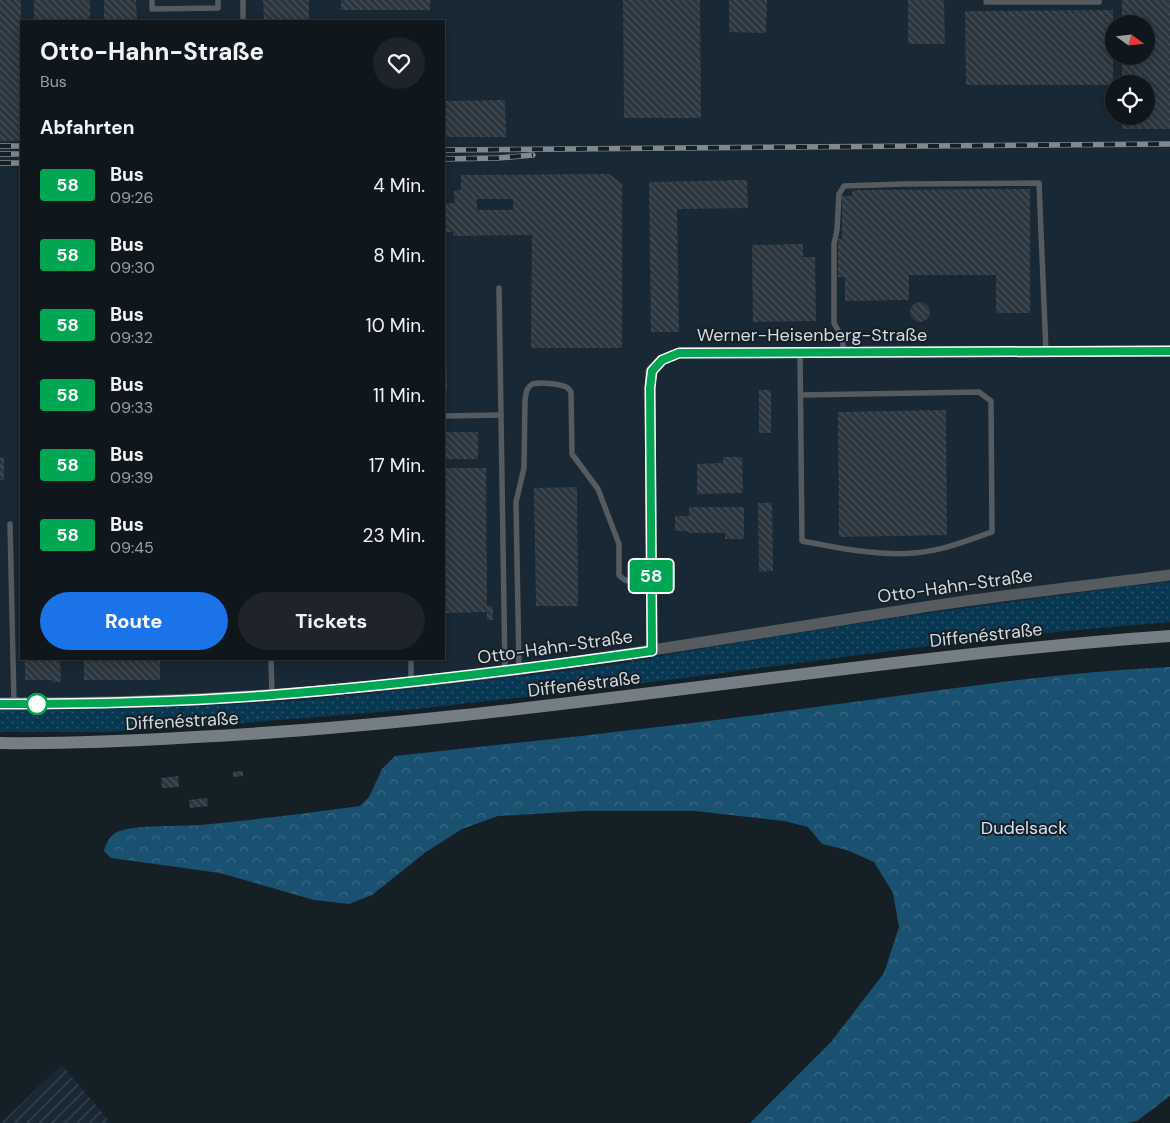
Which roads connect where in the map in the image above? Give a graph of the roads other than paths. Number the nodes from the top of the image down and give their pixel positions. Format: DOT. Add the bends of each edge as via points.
graph roads {
  1 [pos="152,0"];
  2 [pos="218,0"];
  3 [pos="243,0"];
  4 [pos="1098,0"];
  5 [pos="986,2"];
  6 [pos="243,20"];
  7 [pos="499,288"];
  8 [pos="1170,351"];
  9 [pos="844,352"];
  10 [pos="1046,352"];
  11 [pos="800,353"];
  12 [pos="801,395"];
  13 [pos="501,415"];
  14 [pos="445,416"];
  15 [pos="10,524"];
  16 [pos="1170,575"];
  17 [pos="651,581"];
  18 [pos="1170,636"];
  19 [pos="652,651"];
  20 [pos="271,660"];
  21 [pos="411,660"];
  22 [pos="518,670"];
  23 [pos="505,671"];
  24 [pos="411,682"];
  25 [pos="272,695"];
  26 [pos="0,704"];
  27 [pos="14,704"];
  28 [pos="0,743"];
  1 -- 2 [label="lane" via="152,10 218,8"];
  3 -- 6 [label="lane"];
  4 -- 5 [label="lane"];
  7 -- 13 [label="lane"];
  8 -- 10 [label="street, Werner-Heisenberg-Straße"];
  9 -- 10 [label="street, Werner-Heisenberg-Straße"];
  9 -- 10 [label="lane" via="842,338 834,323 834,244 839,194 844,186 1039,183"];
  9 -- 11 [label="street, Werner-Heisenberg-Straße"];
  11 -- 12 [label="lane"];
  11 -- 17 [label="street, Werner-Heisenberg-Straße" via="679,353 662,360 652,371"];
  12 -- 12 [label="lane" via="802,541 868,553 914,553 955,545 992,532 991,400 979,392"];
  13 -- 14 [label="lane"];
  13 -- 23 [label="lane"];
  15 -- 27 [label="lane"];
  16 -- 19 [label="street, Otto-Hahn-Straße" via="920,608"];
  17 -- 19 [label="street, Werner-Heisenberg-Straße"];
  17 -- 22 [label="lane" via="630,582 619,575 618,544 598,489 572,454 571,392 558,384 531,385 525,400 524,468 516,502"];
  18 -- 28 [label="main road, Diffenéstraße" via="969,654 355,727 102,742"];
  19 -- 22 [label="street, Otto-Hahn-Straße"];
  20 -- 25 [label="lane"];
  21 -- 24 [label="lane"];
  22 -- 23 [label="street, Otto-Hahn-Straße"];
  23 -- 24 [label="street, Otto-Hahn-Straße"];
  24 -- 25 [label="street, Otto-Hahn-Straße"];
  25 -- 27 [label="street, Otto-Hahn-Straße"];
  26 -- 27 [label="street, Otto-Hahn-Straße"];
}
